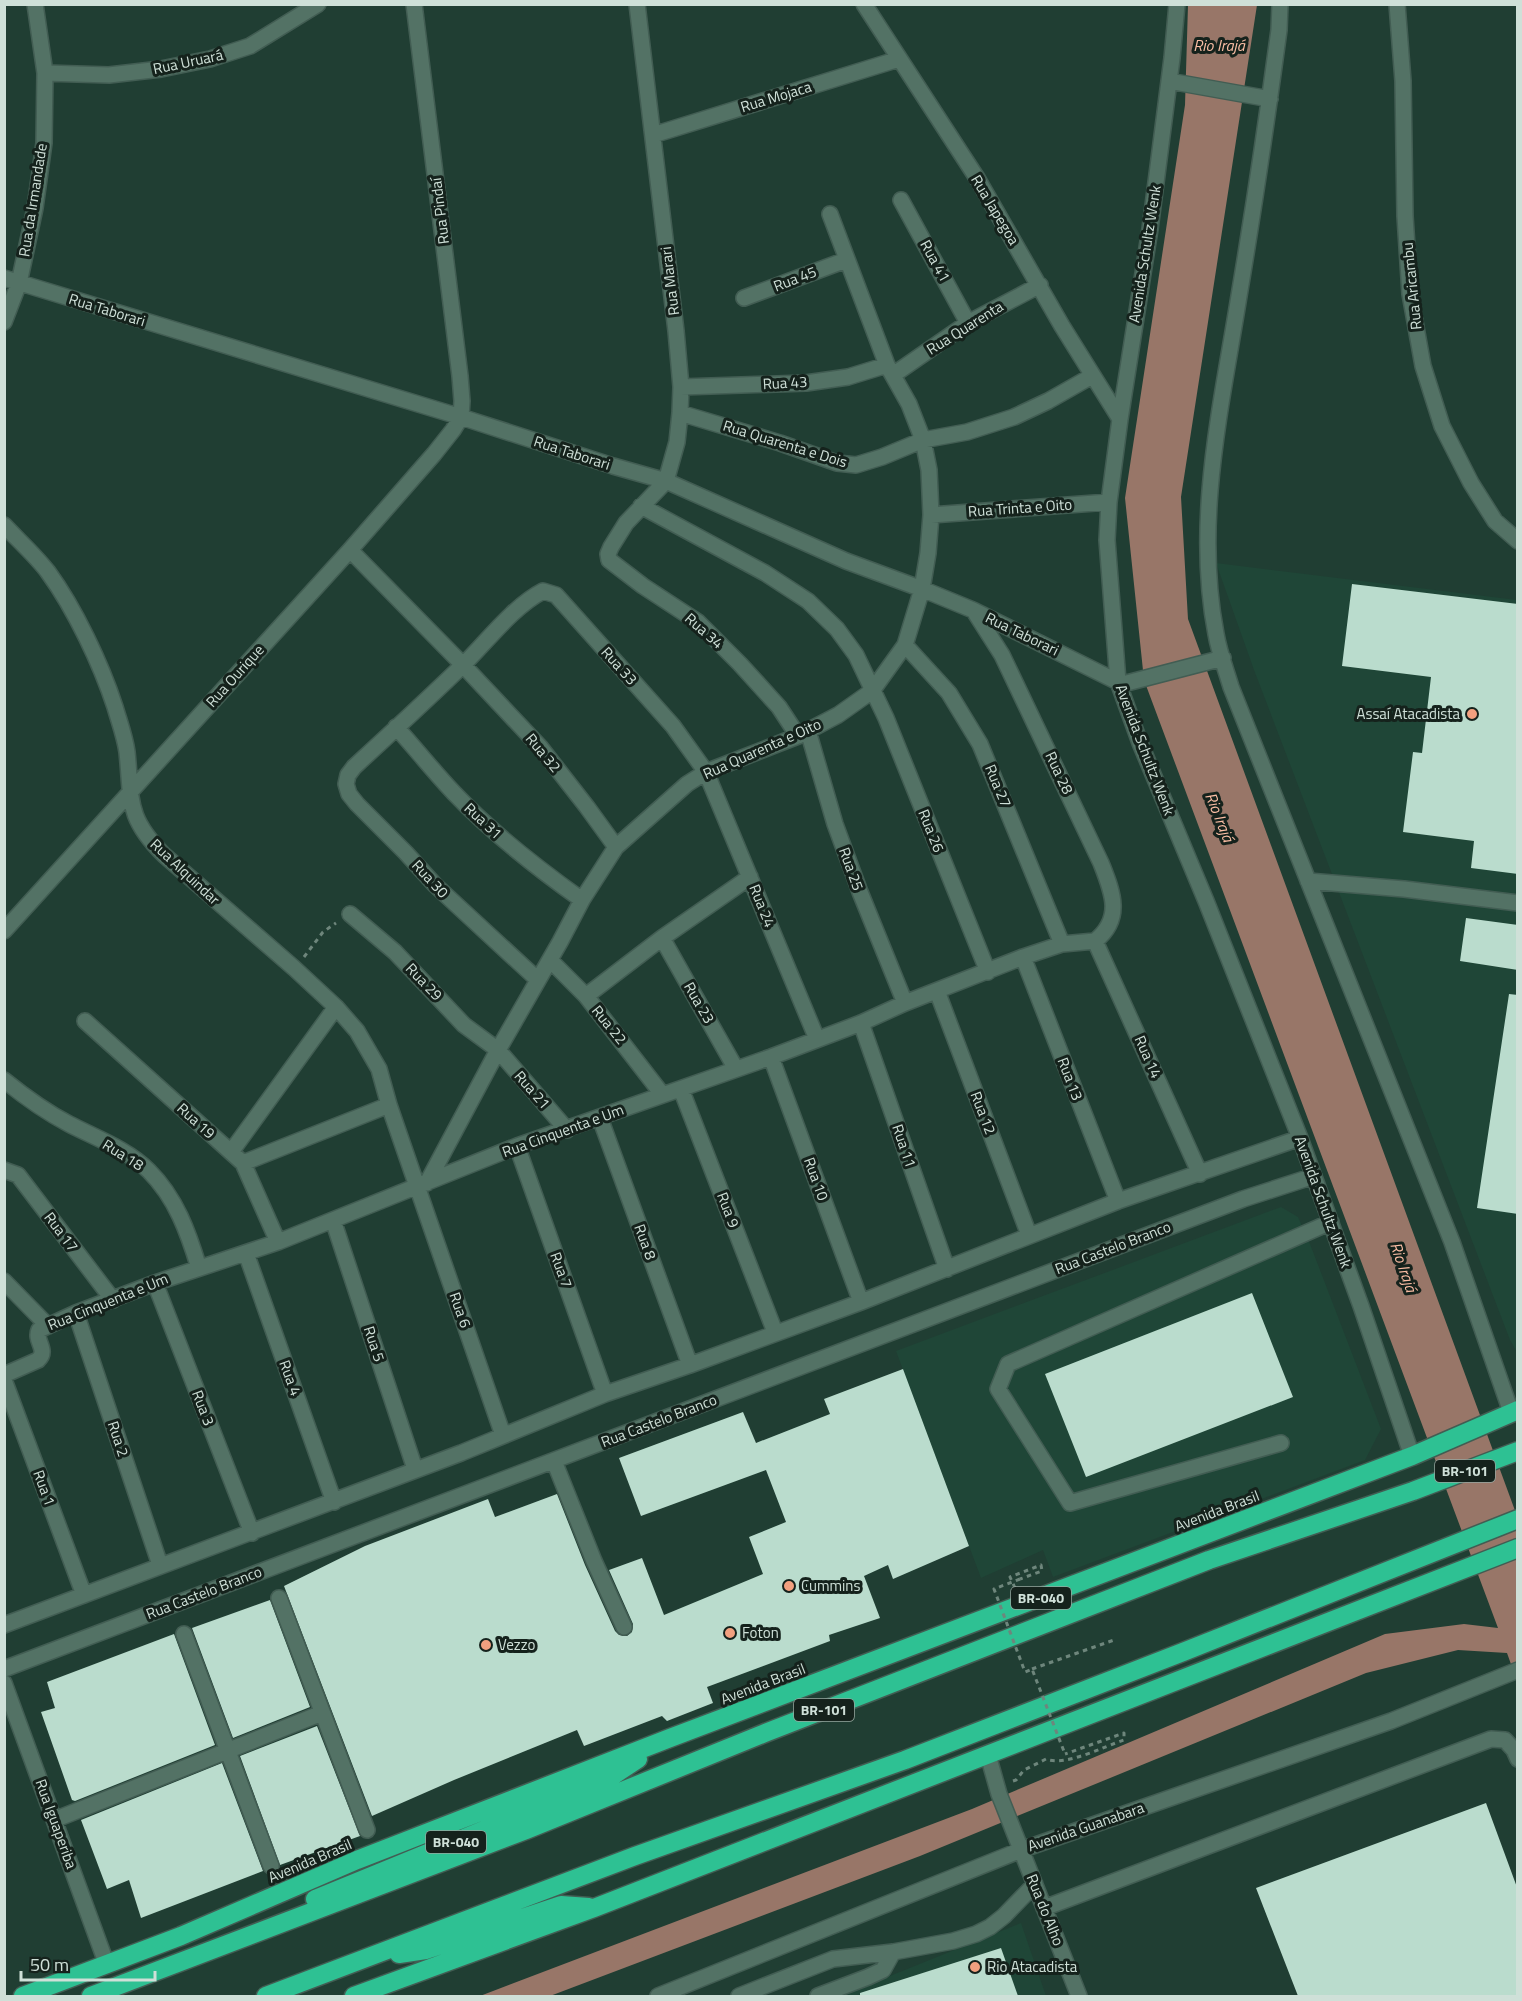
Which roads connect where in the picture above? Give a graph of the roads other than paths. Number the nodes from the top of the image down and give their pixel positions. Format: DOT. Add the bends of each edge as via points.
graph roads {
  1 [pos="34,4"];
  2 [pos="318,4"];
  3 [pos="414,4"];
  4 [pos="637,4"];
  5 [pos="864,4"];
  6 [pos="1177,4"];
  7 [pos="1280,4"];
  8 [pos="1397,4"];
  9 [pos="899,59"];
  10 [pos="45,74"];
  11 [pos="1169,81"];
  12 [pos="1270,99"];
  13 [pos="653,135"];
  14 [pos="901,200"];
  15 [pos="830,214"];
  16 [pos="846,260"];
  17 [pos="12,280"];
  18 [pos="1040,285"];
  19 [pos="744,298"];
  20 [pos="4,322"];
  21 [pos="968,323"];
  22 [pos="890,370"];
  23 [pos="1092,376"];
  24 [pos="681,387"];
  25 [pos="680,413"];
  26 [pos="460,417"];
  27 [pos="1119,419"];
  28 [pos="923,440"];
  29 [pos="666,481"];
  30 [pos="1109,502"];
  31 [pos="641,506"];
  32 [pos="931,515"];
  33 [pos="4,525"];
  34 [pos="615,538"];
  35 [pos="1518,541"];
  36 [pos="350,550"];
  37 [pos="922,589"];
  38 [pos="973,610"];
  39 [pos="905,645"];
  40 [pos="1222,658"];
  41 [pos="463,665"];
  42 [pos="1118,684"];
  43 [pos="872,691"];
  44 [pos="396,728"];
  45 [pos="803,733"];
  46 [pos="706,772"];
  47 [pos="129,793"];
  48 [pos="616,848"];
  49 [pos="750,877"];
  50 [pos="1308,881"];
  51 [pos="582,900"];
  52 [pos="1518,903"];
  53 [pos="350,914"];
  54 [pos="4,931"];
  55 [pos="662,938"];
  56 [pos="1095,940"];
  57 [pos="1062,944"];
  58 [pos="1023,957"];
  59 [pos="550,960"];
  60 [pos="988,972"];
  61 [pos="538,980"];
  62 [pos="937,991"];
  63 [pos="586,996"];
  64 [pos="905,1003"];
  65 [pos="336,1007"];
  66 [pos="85,1021"];
  67 [pos="861,1023"];
  68 [pos="817,1039"];
  69 [pos="498,1050"];
  70 [pos="771,1057"];
  71 [pos="736,1069"];
  72 [pos="4,1080"];
  73 [pos="681,1089"];
  74 [pos="663,1094"];
  75 [pos="389,1105"];
  76 [pos="600,1118"];
  77 [pos="567,1130"];
  78 [pos="1300,1138"];
  79 [pos="518,1146"];
  80 [pos="231,1152"];
  81 [pos="243,1163"];
  82 [pos="4,1170"];
  83 [pos="1200,1174"];
  84 [pos="1314,1176"];
  85 [pos="422,1184"];
  86 [pos="1118,1201"];
  87 [pos="333,1220"];
  88 [pos="1331,1222"];
  89 [pos="1029,1235"];
  90 [pos="278,1242"];
  91 [pos="246,1253"];
  92 [pos="199,1268"];
  93 [pos="947,1269"];
  94 [pos="4,1281"];
  95 [pos="155,1283"];
  96 [pos="113,1300"];
  97 [pos="861,1302"];
  98 [pos="76,1313"];
  99 [pos="42,1331"];
  100 [pos="775,1332"];
  101 [pos="690,1365"];
  102 [pos="4,1375"];
  103 [pos="4,1380"];
  104 [pos="605,1394"];
  105 [pos="1508,1414"];
  106 [pos="503,1435"];
  107 [pos="1281,1443"];
  108 [pos="1518,1451"];
  109 [pos="1412,1456"];
  110 [pos="554,1461"];
  111 [pos="415,1469"];
  112 [pos="334,1502"];
  113 [pos="1518,1519"];
  114 [pos="252,1533"];
  115 [pos="1518,1548"];
  116 [pos="160,1565"];
  117 [pos="84,1595"];
  118 [pos="279,1598"];
  119 [pos="4,1625"];
  120 [pos="624,1627"];
  121 [pos="184,1634"];
  122 [pos="4,1669"];
  123 [pos="1518,1670"];
  124 [pos="4,1683"];
  125 [pos="322,1713"];
  126 [pos="670,1738"];
  127 [pos="227,1751"];
  128 [pos="988,1755"];
  129 [pos="1518,1759"];
  130 [pos="54,1820"];
  131 [pos="367,1830"];
  132 [pos="1021,1850"];
  133 [pos="271,1866"];
  134 [pos="1035,1884"];
  135 [pos="594,1908"];
  136 [pos="1044,1908"];
  137 [pos="239,1941"];
  138 [pos="894,1952"];
  139 [pos="362,1960"];
  140 [pos="107,1965"];
  141 [pos="678,1993"];
  142 [pos="23,1996"];
  143 [pos="92,1996"];
  144 [pos="266,1996"];
  145 [pos="354,1996"];
  146 [pos="658,1996"];
  147 [pos="739,1996"];
  148 [pos="818,1996"];
  149 [pos="1079,1996"];
  1 -- 10 [label="street, Rua da Irmandade"];
  2 -- 10 [label="street, Rua Uruará" via="250,46 210,59 109,75"];
  3 -- 26 [label="street, Rua Pindaí" via="460,376"];
  4 -- 13 [label="street, Rua Marari"];
  5 -- 9 [label="street, Rua Japegoa"];
  6 -- 11 [label="street, Avenida Schultz Wenk"];
  7 -- 12 [label="street"];
  8 -- 35 [label="street, Rua Aricambu" via="1410,294 1423,366 1442,426 1471,483 1495,521"];
  9 -- 13 [label="street, Rua Mojaca"];
  9 -- 18 [label="street, Rua Japegoa" via="977,178"];
  10 -- 17 [label="street, Rua da Irmandade" via="44,143 37,198"];
  11 -- 12 [label="street"];
  11 -- 27 [label="street, Avenida Schultz Wenk"];
  12 -- 40 [label="street" via="1211,464 1209,594"];
  13 -- 24 [label="street, Rua Marari"];
  14 -- 21 [label="street, Rua 41"];
  15 -- 16 [label="street, Rua Quarenta e Oito"];
  16 -- 19 [label="street, Rua 45"];
  16 -- 22 [label="street, Rua Quarenta e Oito"];
  17 -- 20 [label="street, Rua da Irmandade"];
  17 -- 26 [label="street, Rua Taborari"];
  18 -- 21 [label="street, Rua Quarenta"];
  18 -- 23 [label="street, Rua Japegoa"];
  21 -- 22 [label="street, Rua Quarenta"];
  22 -- 24 [label="street, Rua 43" via="806,383"];
  22 -- 28 [label="street, Rua Quarenta e Oito"];
  23 -- 27 [label="street, Rua Japegoa"];
  23 -- 28 [label="street, Rua Quarenta e Dois" via="1014,417 967,432"];
  24 -- 25 [label="street, Rua Marari"];
  25 -- 28 [label="street, Rua Quarenta e Dois" via="837,463 856,465"];
  25 -- 29 [label="street, Rua Marari"];
  26 -- 29 [label="street, Rua Taborari"];
  26 -- 36 [label="street, Rua Ourique" via="434,454"];
  27 -- 30 [label="street, Avenida Schultz Wenk"];
  28 -- 32 [label="street, Rua Quarenta e Oito"];
  29 -- 31 [label="street, Rua Marari"];
  29 -- 37 [label="street, Rua Taborari" via="846,561"];
  30 -- 32 [label="street, Rua Trinta e Oito"];
  30 -- 42 [label="street, Avenida Schultz Wenk" via="1107,540"];
  31 -- 34 [label="street, Rua Marari"];
  31 -- 43 [label="street, Rua 26" via="765,573 808,602 837,629 856,655"];
  32 -- 37 [label="street, Rua Quarenta e Oito"];
  33 -- 47 [label="street, Rua Alquindar" via="47,571 88,643 114,706 126,749"];
  34 -- 45 [label="street, Rua 34" via="609,560 698,622"];
  36 -- 41 [label="street, Rua 32"];
  36 -- 47 [label="street, Rua Ourique"];
  37 -- 38 [label="street, Rua Taborari"];
  37 -- 39 [label="street, Rua Quarenta e Oito"];
  38 -- 42 [label="street, Rua Taborari"];
  38 -- 56 [label="street, Rua 28" via="1002,655 1112,891 1109,926"];
  39 -- 43 [label="street, Rua Quarenta e Oito"];
  39 -- 57 [label="street, Rua 27" via="949,693 980,744"];
  40 -- 42 [label="street"];
  40 -- 50 [label="street"];
  41 -- 44 [label="street"];
  41 -- 46 [label="street, Rua 33" via="534,595 543,591 556,595 673,726"];
  41 -- 48 [label="street, Rua 32" via="541,748"];
  42 -- 78 [label="street, Avenida Schultz Wenk"];
  43 -- 45 [label="street, Rua Quarenta e Oito"];
  43 -- 60 [label="street, Rua 26"];
  44 -- 51 [label="street, Rua 31" via="484,823 544,874"];
  44 -- 61 [label="street, Rua 30" via="348,775 348,794 435,885"];
  45 -- 46 [label="street, Rua Quarenta e Oito"];
  45 -- 64 [label="street, Rua 25"];
  46 -- 48 [label="street, Rua Quarenta e Oito" via="687,784"];
  46 -- 49 [label="street, Rua 24"];
  47 -- 54 [label="street, Rua Ourique"];
  47 -- 65 [label="street, Rua Alquindar" via="139,826 149,841"];
  48 -- 51 [label="street, Rua Quarenta e Oito"];
  49 -- 55 [label="street"];
  49 -- 68 [label="street, Rua 24"];
  50 -- 52 [label="street"];
  50 -- 105 [label="street" via="1452,1242"];
  51 -- 59 [label="street, Rua Quarenta e Oito"];
  53 -- 69 [label="street, Rua 29" via="395,952 464,1025"];
  55 -- 63 [label="street"];
  55 -- 71 [label="street, Rua 23"];
  56 -- 57 [label="street, Rua Cinquenta e Um"];
  56 -- 83 [label="street, Rua 14"];
  57 -- 58 [label="street, Rua Cinquenta e Um"];
  58 -- 60 [label="street, Rua Cinquenta e Um"];
  58 -- 86 [label="street, Rua 13"];
  59 -- 61 [label="street, Rua Quarenta e Oito"];
  59 -- 63 [label="street, Rua 22"];
  60 -- 62 [label="street, Rua Cinquenta e Um"];
  61 -- 69 [label="street, Rua Quarenta e Oito"];
  62 -- 64 [label="street, Rua Cinquenta e Um"];
  62 -- 89 [label="street, Rua 12"];
  63 -- 74 [label="street, Rua 22"];
  64 -- 67 [label="street, Rua Cinquenta e Um"];
  65 -- 75 [label="street, Rua Alquindar" via="357,1031 379,1069"];
  65 -- 80 [label="street"];
  66 -- 80 [label="street, Rua 19"];
  67 -- 68 [label="street, Rua Cinquenta e Um"];
  67 -- 93 [label="street, Rua 11"];
  68 -- 70 [label="street, Rua Cinquenta e Um"];
  69 -- 77 [label="street, Rua 21"];
  69 -- 85 [label="street, Rua Quarenta e Oito"];
  70 -- 71 [label="street, Rua Cinquenta e Um"];
  70 -- 97 [label="street, Rua 10"];
  71 -- 73 [label="street, Rua Cinquenta e Um"];
  72 -- 92 [label="street, Rua 18" via="28,1099 120,1149 148,1170 169,1196 186,1228"];
  73 -- 74 [label="street, Rua Cinquenta e Um"];
  73 -- 100 [label="street, Rua 9"];
  74 -- 76 [label="street, Rua Cinquenta e Um"];
  75 -- 81 [label="street"];
  75 -- 85 [label="street, Rua Alquindar"];
  76 -- 77 [label="street, Rua Cinquenta e Um"];
  76 -- 101 [label="street, Rua 8"];
  77 -- 79 [label="street, Rua Cinquenta e Um"];
  78 -- 83 [label="street"];
  78 -- 84 [label="street, Avenida Schultz Wenk"];
  79 -- 85 [label="street, Rua Cinquenta e Um"];
  79 -- 104 [label="street, Rua 7"];
  80 -- 81 [label="street, Rua 19"];
  81 -- 90 [label="street, Rua 19"];
  82 -- 96 [label="street, Rua 17" via="18,1175"];
  83 -- 86 [label="street"];
  84 -- 88 [label="street, Avenida Schultz Wenk"];
  84 -- 110 [label="street, Rua Castelo Branco" via="1243,1199"];
  85 -- 87 [label="street, Rua Cinquenta e Um"];
  85 -- 106 [label="street, Rua 6"];
  86 -- 89 [label="street"];
  87 -- 90 [label="street, Rua Cinquenta e Um"];
  87 -- 111 [label="street, Rua 5"];
  88 -- 107 [label="street" via="1008,1364 998,1389 1070,1503"];
  88 -- 109 [label="street, Avenida Schultz Wenk"];
  89 -- 93 [label="street"];
  90 -- 91 [label="street, Rua Cinquenta e Um"];
  91 -- 92 [label="street, Rua Cinquenta e Um"];
  91 -- 112 [label="street, Rua 4"];
  92 -- 95 [label="street, Rua Cinquenta e Um"];
  93 -- 97 [label="street"];
  94 -- 99 [label="street"];
  95 -- 96 [label="street, Rua Cinquenta e Um"];
  95 -- 114 [label="street, Rua 3"];
  96 -- 98 [label="street, Rua Cinquenta e Um"];
  97 -- 100 [label="street"];
  98 -- 99 [label="street, Rua Cinquenta e Um"];
  98 -- 116 [label="street, Rua 2"];
  99 -- 102 [label="street" via="41,1357"];
  100 -- 101 [label="street"];
  101 -- 104 [label="street"];
  103 -- 117 [label="street, Rua 1"];
  104 -- 106 [label="street"];
  105 -- 109 [label="highway, Avenida Brasil / BR-040"];
  106 -- 111 [label="street"];
  108 -- 137 [label="highway, BR-101" via="1209,1560"];
  109 -- 126 [label="highway, Avenida Brasil / BR-040"];
  110 -- 120 [label="street"];
  110 -- 122 [label="street, Rua Castelo Branco"];
  111 -- 112 [label="street"];
  112 -- 114 [label="street"];
  113 -- 139 [label="highway" via="916,1755"];
  114 -- 116 [label="street"];
  115 -- 128 [label="highway"];
  116 -- 117 [label="street"];
  117 -- 119 [label="street"];
  118 -- 125 [label="street"];
  121 -- 127 [label="street"];
  123 -- 132 [label="street, Avenida Guanabara" via="1391,1721"];
  124 -- 130 [label="street, Rua Iguaperiba"];
  125 -- 127 [label="street"];
  125 -- 131 [label="street"];
  126 -- 137 [label="highway, BR-040" via="608,1779 296,1906"];
  126 -- 140 [label="highway, Avenida Brasil" via="357,1860"];
  127 -- 130 [label="street"];
  127 -- 133 [label="street"];
  128 -- 132 [label="street, Rua do Alho"];
  128 -- 135 [label="highway"];
  129 -- 136 [label="street" via="1505,1740 1491,1739"];
  130 -- 140 [label="street, Rua Iguaperiba"];
  132 -- 134 [label="street, Rua do Alho"];
  132 -- 141 [label="street, Avenida Guanabara"];
  134 -- 136 [label="street, Rua do Alho"];
  134 -- 138 [label="street" via="1004,1916 983,1930 953,1941"];
  135 -- 139 [label="highway" via="561,1905 426,1950"];
  135 -- 145 [label="highway"];
  136 -- 149 [label="street, Rua do Alho"];
  137 -- 143 [label="highway, BR-040"];
  138 -- 147 [label="street" via="833,1959"];
  138 -- 148 [label="street" via="883,1970"];
  139 -- 144 [label="highway"];
  140 -- 142 [label="highway, Avenida Brasil"];
  141 -- 146 [label="street, Avenida Guanabara"];
}
